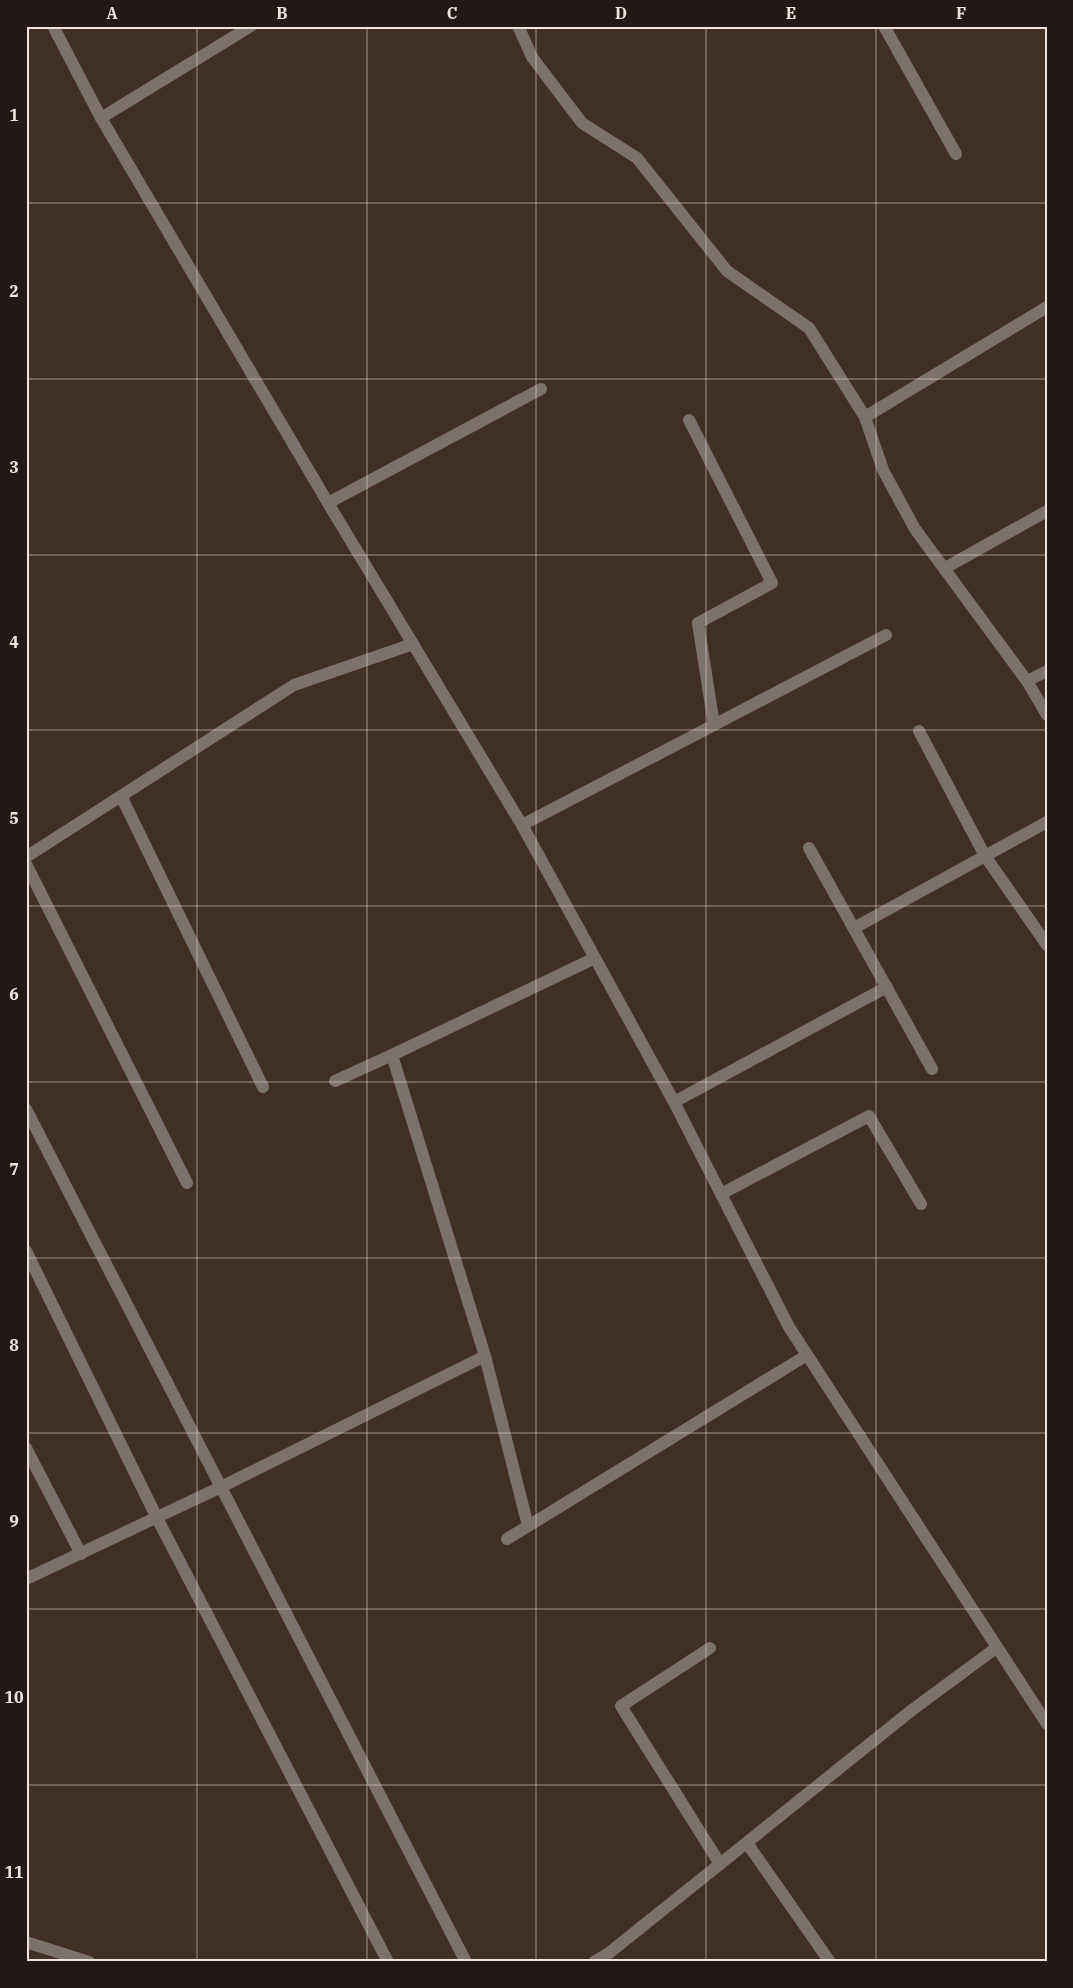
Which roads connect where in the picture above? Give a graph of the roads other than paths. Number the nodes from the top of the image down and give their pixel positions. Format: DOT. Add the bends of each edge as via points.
graph roads {
  1 [pos="53,26"];
  2 [pos="251,26"];
  3 [pos="518,26"];
  4 [pos="884,26"];
  5 [pos="102,118"];
  6 [pos="956,154"];
  7 [pos="1047,307"];
  8 [pos="541,389"];
  9 [pos="865,417"];
  10 [pos="689,420"];
  11 [pos="328,503"];
  12 [pos="1047,510"];
  13 [pos="945,568"];
  14 [pos="886,635"];
  15 [pos="414,644"];
  16 [pos="1047,670"];
  17 [pos="1027,682"];
  18 [pos="1047,714"];
  19 [pos="714,725"];
  20 [pos="919,731"];
  21 [pos="121,796"];
  22 [pos="1047,822"];
  23 [pos="522,825"];
  24 [pos="809,848"];
  25 [pos="985,856"];
  26 [pos="26,857"];
  27 [pos="26,864"];
  28 [pos="854,928"];
  29 [pos="1047,945"];
  30 [pos="595,958"];
  31 [pos="886,987"];
  32 [pos="392,1055"];
  33 [pos="932,1069"];
  34 [pos="335,1082"];
  35 [pos="263,1087"];
  36 [pos="674,1102"];
  37 [pos="26,1109"];
  38 [pos="187,1183"];
  39 [pos="721,1194"];
  40 [pos="921,1204"];
  41 [pos="26,1251"];
  42 [pos="485,1356"];
  43 [pos="807,1356"];
  44 [pos="26,1448"];
  45 [pos="221,1487"];
  46 [pos="157,1518"];
  47 [pos="528,1526"];
  48 [pos="506,1539"];
  49 [pos="81,1554"];
  50 [pos="26,1579"];
  51 [pos="710,1648"];
  52 [pos="996,1648"];
  53 [pos="1047,1724"];
  54 [pos="747,1843"];
  55 [pos="720,1864"];
  56 [pos="26,1942"];
  57 [pos="89,1962"];
  58 [pos="388,1962"];
  59 [pos="466,1962"];
  60 [pos="594,1962"];
  61 [pos="830,1962"];
  1 -- 5 [label="street"];
  2 -- 5 [label="street"];
  3 -- 9 [label="street" via="532,57 582,123 637,158 727,271 809,328"];
  4 -- 6 [label="street"];
  5 -- 11 [label="street"];
  7 -- 9 [label="street"];
  8 -- 11 [label="street"];
  9 -- 13 [label="street" via="883,470 915,529"];
  10 -- 19 [label="street" via="772,583 698,623"];
  11 -- 15 [label="street"];
  12 -- 13 [label="street"];
  13 -- 17 [label="street"];
  14 -- 19 [label="street"];
  15 -- 21 [label="street" via="294,685"];
  15 -- 23 [label="street"];
  16 -- 17 [label="street"];
  17 -- 18 [label="street"];
  19 -- 23 [label="street"];
  20 -- 25 [label="street"];
  21 -- 26 [label="street"];
  21 -- 35 [label="street"];
  22 -- 25 [label="street"];
  23 -- 30 [label="street"];
  24 -- 28 [label="street"];
  25 -- 28 [label="street"];
  25 -- 29 [label="street"];
  27 -- 38 [label="street"];
  28 -- 31 [label="street"];
  30 -- 32 [label="street"];
  30 -- 36 [label="street"];
  31 -- 33 [label="street"];
  31 -- 36 [label="street"];
  32 -- 34 [label="street"];
  32 -- 42 [label="street"];
  36 -- 39 [label="street"];
  37 -- 45 [label="street"];
  39 -- 40 [label="street" via="869,1116"];
  39 -- 43 [label="street" via="788,1327"];
  41 -- 46 [label="street"];
  42 -- 45 [label="street"];
  42 -- 47 [label="street"];
  43 -- 47 [label="street"];
  43 -- 52 [label="street"];
  44 -- 49 [label="street"];
  45 -- 46 [label="street"];
  45 -- 59 [label="street"];
  46 -- 49 [label="street"];
  46 -- 58 [label="street"];
  47 -- 48 [label="street"];
  49 -- 50 [label="street"];
  51 -- 55 [label="street" via="621,1706"];
  52 -- 53 [label="street"];
  52 -- 54 [label="street" via="912,1710"];
  54 -- 55 [label="street"];
  54 -- 61 [label="street"];
  55 -- 60 [label="street"];
  56 -- 57 [label="street"];
}
